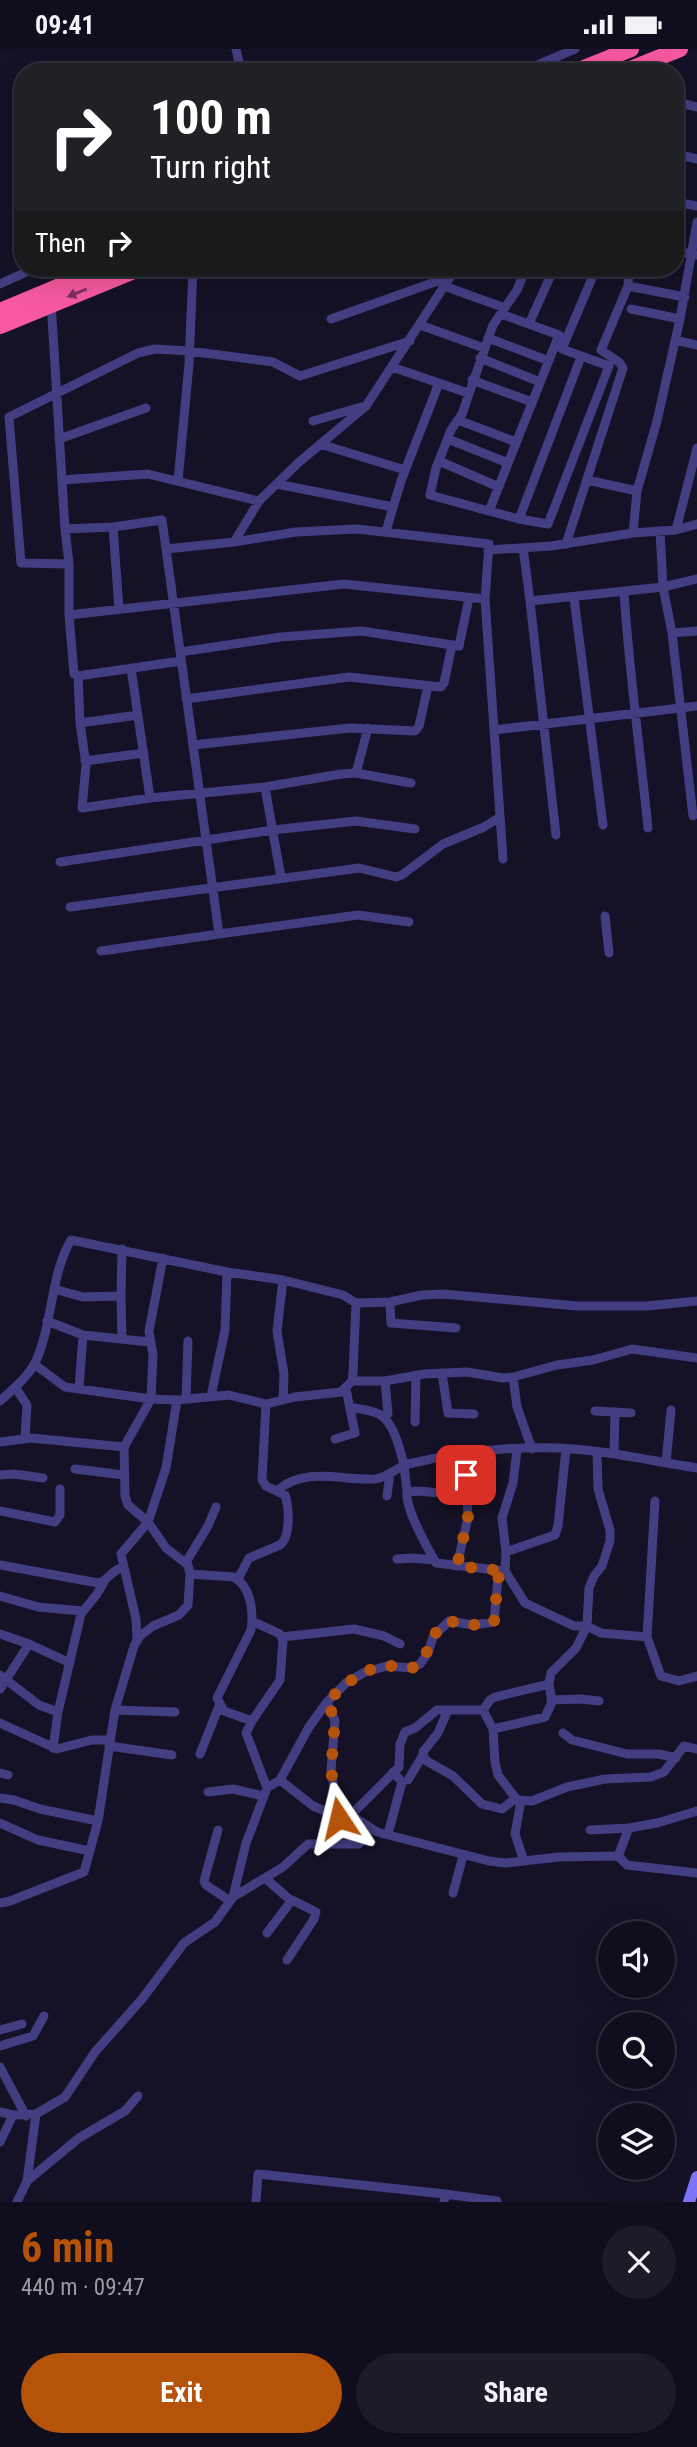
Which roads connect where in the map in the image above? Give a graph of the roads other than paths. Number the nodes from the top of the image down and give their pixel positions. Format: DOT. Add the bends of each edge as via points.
graph roads {
  1 [pos="575,49"];
  2 [pos="631,49"];
  3 [pos="680,49"];
  4 [pos="542,63"];
  5 [pos="596,63"];
  6 [pos="646,63"];
  7 [pos="697,222"];
  8 [pos="695,255"];
  9 [pos="86,277"];
  10 [pos="112,277"];
  11 [pos="193,277"];
  12 [pos="446,277"];
  13 [pos="450,277"];
  14 [pos="522,277"];
  15 [pos="550,277"];
  16 [pos="592,277"];
  17 [pos="628,277"];
  18 [pos="447,281"];
  19 [pos="628,286"];
  20 [pos="49,297"];
  21 [pos="685,297"];
  22 [pos="631,309"];
  23 [pos="0,311"];
  24 [pos="503,311"];
  25 [pos="331,319"];
  26 [pos="680,319"];
  27 [pos="529,324"];
  28 [pos="420,325"];
  29 [pos="0,326"];
  30 [pos="488,338"];
  31 [pos="675,340"];
  32 [pos="410,341"];
  33 [pos="697,345"];
  34 [pos="189,351"];
  35 [pos="482,353"];
  36 [pos="581,357"];
  37 [pos="549,361"];
  38 [pos="392,367"];
  39 [pos="472,380"];
  40 [pos="540,382"];
  41 [pos="439,383"];
  42 [pos="56,393"];
  43 [pos="468,393"];
  44 [pos="532,402"];
  45 [pos="366,406"];
  46 [pos="146,408"];
  47 [pos="458,419"];
  48 [pos="313,421"];
  49 [pos="59,439"];
  50 [pos="448,439"];
  51 [pos="516,442"];
  52 [pos="320,444"];
  53 [pos="697,448"];
  54 [pos="439,461"];
  55 [pos="508,463"];
  56 [pos="405,470"];
  57 [pos="62,480"];
  58 [pos="587,480"];
  59 [pos="178,481"];
  60 [pos="277,484"];
  61 [pos="499,487"];
  62 [pos="637,491"];
  63 [pos="259,501"];
  64 [pos="393,507"];
  65 [pos="489,511"];
  66 [pos="519,519"];
  67 [pos="697,524"];
  68 [pos="113,527"];
  69 [pos="65,529"];
  70 [pos="676,530"];
  71 [pos="386,531"];
  72 [pos="660,531"];
  73 [pos="633,533"];
  74 [pos="234,541"];
  75 [pos="566,544"];
  76 [pos="523,548"];
  77 [pos="166,549"];
  78 [pos="488,550"];
  79 [pos="69,564"];
  80 [pos="697,579"];
  81 [pos="663,587"];
  82 [pos="624,592"];
  83 [pos="469,598"];
  84 [pos="574,598"];
  85 [pos="485,599"];
  86 [pos="530,601"];
  87 [pos="173,602"];
  88 [pos="119,609"];
  89 [pos="69,615"];
  90 [pos="697,631"];
  91 [pos="672,633"];
  92 [pos="452,645"];
  93 [pos="181,657"];
  94 [pos="131,668"];
  95 [pos="78,676"];
  96 [pos="428,686"];
  97 [pos="186,699"];
  98 [pos="697,706"];
  99 [pos="680,708"];
  100 [pos="636,713"];
  101 [pos="138,715"];
  102 [pos="589,718"];
  103 [pos="80,723"];
  104 [pos="544,723"];
  105 [pos="368,728"];
  106 [pos="494,730"];
  107 [pos="193,745"];
  108 [pos="144,753"];
  109 [pos="85,761"];
  110 [pos="356,773"];
  111 [pos="411,783"];
  112 [pos="265,787"];
  113 [pos="200,794"];
  114 [pos="150,798"];
  115 [pos="500,817"];
  116 [pos="693,817"];
  117 [pos="603,825"];
  118 [pos="648,828"];
  119 [pos="415,829"];
  120 [pos="273,830"];
  121 [pos="556,835"];
  122 [pos="206,841"];
  123 [pos="503,859"];
  124 [pos="60,862"];
  125 [pos="281,878"];
  126 [pos="212,887"];
  127 [pos="70,907"];
  128 [pos="605,916"];
  129 [pos="409,922"];
  130 [pos="219,934"];
  131 [pos="101,951"];
  132 [pos="610,953"];
  133 [pos="122,1249"];
  134 [pos="163,1258"];
  135 [pos="227,1272"];
  136 [pos="283,1280"];
  137 [pos="54,1289"];
  138 [pos="121,1296"];
  139 [pos="697,1301"];
  140 [pos="390,1302"];
  141 [pos="356,1303"];
  142 [pos="47,1321"];
  143 [pos="456,1328"];
  144 [pos="83,1335"];
  145 [pos="122,1339"];
  146 [pos="188,1341"];
  147 [pos="149,1342"];
  148 [pos="697,1358"];
  149 [pos="34,1364"];
  150 [pos="442,1373"];
  151 [pos="416,1375"];
  152 [pos="513,1377"];
  153 [pos="385,1381"];
  154 [pos="349,1385"];
  155 [pos="15,1387"];
  156 [pos="79,1388"];
  157 [pos="211,1396"];
  158 [pos="151,1399"];
  159 [pos="181,1399"];
  160 [pos="284,1400"];
  161 [pos="0,1401"];
  162 [pos="266,1404"];
  163 [pos="351,1407"];
  164 [pos="671,1409"];
  165 [pos="595,1411"];
  166 [pos="615,1412"];
  167 [pos="631,1413"];
  168 [pos="474,1414"];
  169 [pos="388,1415"];
  170 [pos="415,1422"];
  171 [pos="25,1439"];
  172 [pos="335,1440"];
  173 [pos="0,1443"];
  174 [pos="124,1447"];
  175 [pos="532,1448"];
  176 [pos="566,1449"];
  177 [pos="517,1450"];
  178 [pos="597,1452"];
  179 [pos="465,1453"];
  180 [pos="614,1454"];
  181 [pos="666,1463"];
  182 [pos="404,1465"];
  183 [pos="697,1468"];
  184 [pos="75,1469"];
  185 [pos="390,1473"];
  186 [pos="0,1475"];
  187 [pos="124,1475"];
  188 [pos="43,1478"];
  189 [pos="60,1489"];
  190 [pos="278,1490"];
  191 [pos="407,1492"];
  192 [pos="387,1496"];
  193 [pos="467,1496"];
  194 [pos="655,1501"];
  195 [pos="216,1507"];
  196 [pos="0,1511"];
  197 [pos="148,1523"];
  198 [pos="506,1552"];
  199 [pos="397,1559"];
  200 [pos="434,1560"];
  201 [pos="186,1562"];
  202 [pos="0,1565"];
  203 [pos="457,1566"];
  204 [pos="124,1567"];
  205 [pos="505,1571"];
  206 [pos="190,1574"];
  207 [pos="238,1579"];
  208 [pos="104,1582"];
  209 [pos="0,1596"];
  210 [pos="82,1611"];
  211 [pos="252,1621"];
  212 [pos="587,1626"];
  213 [pos="0,1634"];
  214 [pos="282,1637"];
  215 [pos="647,1637"];
  216 [pos="136,1640"];
  217 [pos="29,1644"];
  218 [pos="400,1644"];
  219 [pos="70,1663"];
  220 [pos="697,1676"];
  221 [pos="4,1678"];
  222 [pos="549,1685"];
  223 [pos="0,1689"];
  224 [pos="551,1700"];
  225 [pos="599,1701"];
  226 [pos="327,1702"];
  227 [pos="219,1706"];
  228 [pos="114,1710"];
  229 [pos="448,1710"];
  230 [pos="483,1710"];
  231 [pos="175,1711"];
  232 [pos="58,1712"];
  233 [pos="251,1721"];
  234 [pos="0,1723"];
  235 [pos="493,1729"];
  236 [pos="563,1733"];
  237 [pos="109,1743"];
  238 [pos="54,1748"];
  239 [pos="697,1749"];
  240 [pos="200,1753"];
  241 [pos="172,1755"];
  242 [pos="423,1755"];
  243 [pos="676,1758"];
  244 [pos="393,1772"];
  245 [pos="280,1780"];
  246 [pos="408,1780"];
  247 [pos="208,1792"];
  248 [pos="265,1792"];
  249 [pos="0,1798"];
  250 [pos="519,1799"];
  251 [pos="697,1811"];
  252 [pos="351,1815"];
  253 [pos="339,1818"];
  254 [pos="98,1821"];
  255 [pos="0,1823"];
  256 [pos="371,1828"];
  257 [pos="629,1828"];
  258 [pos="218,1830"];
  259 [pos="590,1830"];
  260 [pos="388,1834"];
  261 [pos="90,1851"];
  262 [pos="463,1856"];
  263 [pos="618,1856"];
  264 [pos="524,1861"];
  265 [pos="697,1873"];
  266 [pos="265,1878"];
  267 [pos="453,1893"];
  268 [pos="232,1899"];
  269 [pos="292,1900"];
  270 [pos="0,1903"];
  271 [pos="267,1933"];
  272 [pos="287,1960"];
  273 [pos="44,2016"];
  274 [pos="22,2024"];
  275 [pos="0,2030"];
  276 [pos="0,2046"];
  277 [pos="0,2067"];
  278 [pos="138,2096"];
  279 [pos="0,2112"];
  280 [pos="13,2115"];
  281 [pos="31,2115"];
  282 [pos="0,2142"];
  283 [pos="697,2177"];
  284 [pos="27,2181"];
  285 [pos="444,2198"];
  286 [pos="497,2201"];
  287 [pos="17,2202"];
  288 [pos="256,2202"];
  289 [pos="689,2202"];
  1 -- 4 [label="street"];
  2 -- 5 [label="highway"];
  3 -- 6 [label="highway"];
  7 -- 8 [label="street"];
  8 -- 21 [label="street"];
  9 -- 20 [label="highway"];
  10 -- 20 [label="highway, one-way"];
  11 -- 34 [label="street"];
  12 -- 18 [label="street"];
  13 -- 18 [label="street"];
  14 -- 24 [label="street"];
  15 -- 27 [label="street"];
  16 -- 36 [label="street" via="562,349"];
  17 -- 19 [label="street"];
  18 -- 24 [label="street"];
  18 -- 25 [label="street"];
  18 -- 28 [label="street"];
  19 -- 21 [label="street"];
  19 -- 58 [label="street" via="601,349 623,368"];
  20 -- 23 [label="highway"];
  20 -- 29 [label="highway"];
  20 -- 42 [label="street"];
  21 -- 26 [label="street"];
  22 -- 26 [label="street"];
  24 -- 27 [label="street"];
  24 -- 30 [label="street"];
  26 -- 31 [label="street"];
  27 -- 37 [label="street" via="559,335"];
  28 -- 32 [label="street"];
  28 -- 35 [label="street"];
  30 -- 35 [label="street"];
  30 -- 37 [label="street"];
  31 -- 33 [label="street"];
  31 -- 62 [label="street"];
  32 -- 34 [label="street" via="302,376 273,362"];
  32 -- 38 [label="street"];
  34 -- 42 [label="street" via="145,350"];
  34 -- 59 [label="street"];
  35 -- 39 [label="street"];
  35 -- 40 [label="street"];
  36 -- 66 [label="street"];
  36 -- 66 [label="street" via="609,366 548,524"];
  37 -- 40 [label="street"];
  38 -- 41 [label="street"];
  38 -- 45 [label="street"];
  39 -- 43 [label="street"];
  39 -- 44 [label="street"];
  40 -- 44 [label="street"];
  41 -- 43 [label="street"];
  41 -- 56 [label="street"];
  42 -- 49 [label="street"];
  42 -- 79 [label="street" via="9,417 21,563"];
  43 -- 47 [label="street"];
  44 -- 51 [label="street"];
  45 -- 48 [label="street"];
  45 -- 52 [label="street"];
  46 -- 49 [label="street"];
  47 -- 50 [label="street"];
  47 -- 51 [label="street"];
  49 -- 57 [label="street"];
  50 -- 54 [label="street"];
  50 -- 55 [label="street"];
  51 -- 55 [label="street"];
  52 -- 56 [label="street"];
  52 -- 60 [label="street"];
  53 -- 70 [label="street"];
  54 -- 61 [label="street"];
  54 -- 65 [label="street" via="430,495"];
  55 -- 61 [label="street"];
  56 -- 64 [label="street"];
  57 -- 59 [label="street" via="148,474"];
  57 -- 69 [label="street"];
  58 -- 62 [label="street"];
  58 -- 75 [label="street"];
  59 -- 63 [label="street"];
  60 -- 63 [label="street"];
  60 -- 64 [label="street"];
  61 -- 65 [label="street"];
  62 -- 73 [label="street"];
  63 -- 74 [label="street"];
  64 -- 71 [label="street"];
  65 -- 66 [label="street"];
  67 -- 70 [label="street"];
  68 -- 69 [label="street"];
  68 -- 77 [label="street" via="162,520"];
  68 -- 88 [label="street"];
  69 -- 79 [label="street"];
  70 -- 72 [label="street"];
  71 -- 74 [label="street" via="296,532"];
  71 -- 78 [label="street" via="489,544"];
  72 -- 73 [label="street"];
  72 -- 81 [label="street"];
  73 -- 75 [label="street"];
  74 -- 77 [label="street"];
  75 -- 76 [label="street"];
  76 -- 78 [label="street"];
  76 -- 86 [label="street"];
  77 -- 87 [label="street"];
  78 -- 85 [label="street"];
  79 -- 89 [label="street"];
  80 -- 81 [label="street"];
  81 -- 82 [label="street"];
  81 -- 91 [label="street"];
  82 -- 84 [label="street"];
  82 -- 100 [label="street"];
  83 -- 85 [label="street"];
  83 -- 87 [label="street" via="344,584"];
  83 -- 92 [label="street" via="460,645"];
  84 -- 86 [label="street"];
  84 -- 102 [label="street"];
  85 -- 106 [label="street"];
  86 -- 104 [label="street"];
  87 -- 88 [label="street"];
  87 -- 93 [label="street"];
  88 -- 89 [label="street"];
  89 -- 95 [label="street" via="74,674"];
  90 -- 91 [label="street"];
  91 -- 99 [label="street"];
  92 -- 93 [label="street" via="361,631 281,637"];
  92 -- 96 [label="street" via="443,685"];
  93 -- 94 [label="street"];
  93 -- 97 [label="street"];
  94 -- 95 [label="street"];
  94 -- 101 [label="street"];
  95 -- 103 [label="street"];
  96 -- 97 [label="street" via="349,677"];
  96 -- 105 [label="street" via="418,729"];
  97 -- 107 [label="street"];
  98 -- 99 [label="street"];
  99 -- 100 [label="street"];
  99 -- 116 [label="street"];
  100 -- 102 [label="street"];
  100 -- 118 [label="street"];
  101 -- 103 [label="street"];
  101 -- 108 [label="street"];
  102 -- 104 [label="street"];
  102 -- 117 [label="street"];
  103 -- 109 [label="street"];
  104 -- 106 [label="street"];
  104 -- 121 [label="street"];
  105 -- 107 [label="street"];
  105 -- 110 [label="street"];
  106 -- 115 [label="street"];
  107 -- 113 [label="street"];
  108 -- 109 [label="street"];
  108 -- 114 [label="street"];
  109 -- 114 [label="street" via="82,808"];
  110 -- 111 [label="street"];
  110 -- 112 [label="street"];
  112 -- 113 [label="street"];
  112 -- 120 [label="street"];
  113 -- 114 [label="street"];
  113 -- 122 [label="street"];
  115 -- 123 [label="street"];
  115 -- 125 [label="street" via="443,844 396,877 359,868"];
  119 -- 120 [label="street" via="356,821"];
  120 -- 122 [label="street"];
  120 -- 125 [label="street"];
  122 -- 124 [label="street"];
  122 -- 126 [label="street"];
  125 -- 126 [label="street"];
  126 -- 127 [label="street"];
  126 -- 130 [label="street"];
  128 -- 132 [label="street"];
  129 -- 130 [label="street" via="358,915"];
  130 -- 131 [label="street"];
  133 -- 134 [label="street"];
  133 -- 137 [label="street" via="71,1240"];
  133 -- 138 [label="street"];
  134 -- 135 [label="street"];
  134 -- 147 [label="street"];
  135 -- 136 [label="street"];
  135 -- 157 [label="street" via="224,1338"];
  136 -- 141 [label="street" via="343,1295"];
  136 -- 160 [label="street" via="277,1331"];
  137 -- 138 [label="street" via="83,1297"];
  137 -- 142 [label="street"];
  138 -- 145 [label="street"];
  139 -- 140 [label="street" via="577,1306 443,1294"];
  140 -- 141 [label="street"];
  140 -- 143 [label="street" via="391,1323"];
  141 -- 154 [label="street"];
  142 -- 144 [label="street"];
  142 -- 149 [label="street"];
  144 -- 145 [label="street"];
  144 -- 156 [label="street"];
  145 -- 147 [label="street"];
  146 -- 159 [label="street"];
  147 -- 158 [label="street" via="153,1355"];
  148 -- 152 [label="street" via="632,1349"];
  149 -- 155 [label="street"];
  149 -- 156 [label="street" via="65,1387"];
  150 -- 151 [label="street"];
  150 -- 152 [label="street"];
  150 -- 168 [label="street" via="448,1413"];
  151 -- 153 [label="street"];
  151 -- 170 [label="street"];
  152 -- 175 [label="street" via="517,1407"];
  153 -- 154 [label="street"];
  153 -- 169 [label="street"];
  154 -- 160 [label="street" via="341,1392"];
  154 -- 163 [label="street"];
  155 -- 161 [label="street"];
  155 -- 171 [label="street" via="27,1405"];
  156 -- 158 [label="street"];
  157 -- 159 [label="street"];
  157 -- 162 [label="street" via="229,1395"];
  158 -- 159 [label="street"];
  158 -- 174 [label="street"];
  159 -- 197 [label="street"];
  160 -- 162 [label="street"];
  162 -- 190 [label="street" via="262,1479 265,1486"];
  163 -- 172 [label="street" via="355,1433"];
  163 -- 182 [label="street" via="384,1418"];
  164 -- 181 [label="street"];
  165 -- 166 [label="street"];
  166 -- 167 [label="street"];
  166 -- 180 [label="street"];
  171 -- 173 [label="street"];
  171 -- 174 [label="street"];
  174 -- 187 [label="street"];
  175 -- 176 [label="street"];
  175 -- 177 [label="street"];
  176 -- 178 [label="street"];
  176 -- 198 [label="street" via="555,1535"];
  177 -- 179 [label="street"];
  177 -- 198 [label="street" via="502,1518"];
  178 -- 180 [label="street"];
  178 -- 212 [label="street" via="598,1489 610,1541 589,1588"];
  179 -- 182 [label="street"];
  179 -- 193 [label="street"];
  180 -- 181 [label="street"];
  181 -- 183 [label="street"];
  182 -- 185 [label="street"];
  182 -- 191 [label="street"];
  184 -- 187 [label="street"];
  185 -- 190 [label="street" via="373,1479 325,1475 290,1482"];
  185 -- 192 [label="street"];
  186 -- 188 [label="street"];
  187 -- 197 [label="street" via="128,1505"];
  189 -- 196 [label="street" via="60,1515 55,1522"];
  190 -- 207 [label="street" via="286,1499 284,1543 249,1557"];
  191 -- 193 [label="street"];
  191 -- 200 [label="street" via="413,1520"];
  193 -- 203 [label="street" via="468,1517"];
  194 -- 215 [label="street"];
  195 -- 201 [label="street"];
  197 -- 201 [label="street" via="166,1548"];
  197 -- 204 [label="street" via="121,1554"];
  198 -- 205 [label="street"];
  199 -- 200 [label="street"];
  200 -- 203 [label="street"];
  201 -- 206 [label="street"];
  202 -- 208 [label="street"];
  203 -- 205 [label="street"];
  204 -- 208 [label="street" via="113,1570"];
  204 -- 216 [label="street"];
  205 -- 212 [label="street" via="525,1603 573,1626"];
  205 -- 226 [label="street" via="498,1578 494,1622 449,1621 433,1637 420,1664 365,1672"];
  206 -- 207 [label="street"];
  206 -- 216 [label="street" via="186,1609"];
  207 -- 211 [label="street" via="248,1594"];
  208 -- 210 [label="street"];
  209 -- 210 [label="street" via="38,1607"];
  210 -- 219 [label="street"];
  211 -- 214 [label="street"];
  211 -- 227 [label="street" via="250,1636 218,1692"];
  212 -- 215 [label="street" via="601,1633"];
  212 -- 222 [label="street" via="576,1648 551,1673"];
  213 -- 217 [label="street"];
  214 -- 218 [label="street" via="354,1629"];
  214 -- 233 [label="street" via="280,1680"];
  215 -- 220 [label="street" via="661,1676 679,1681"];
  216 -- 228 [label="street"];
  217 -- 219 [label="street"];
  217 -- 221 [label="street"];
  219 -- 232 [label="street"];
  221 -- 223 [label="street"];
  221 -- 232 [label="street" via="39,1705"];
  222 -- 224 [label="street"];
  222 -- 230 [label="street" via="495,1697"];
  224 -- 225 [label="street"];
  224 -- 235 [label="street" via="545,1717"];
  226 -- 245 [label="street"];
  226 -- 253 [label="street" via="335,1720 331,1770"];
  227 -- 233 [label="street"];
  227 -- 240 [label="street"];
  228 -- 231 [label="street"];
  228 -- 237 [label="street"];
  229 -- 230 [label="street"];
  229 -- 242 [label="street"];
  229 -- 244 [label="street" via="437,1710 405,1732 399,1767"];
  230 -- 235 [label="street"];
  232 -- 238 [label="street"];
  233 -- 248 [label="street" via="247,1737"];
  234 -- 238 [label="street"];
  235 -- 250 [label="street" via="498,1775"];
  236 -- 243 [label="street" via="572,1740 626,1754"];
  237 -- 238 [label="street" via="95,1739"];
  237 -- 241 [label="street"];
  237 -- 254 [label="street"];
  239 -- 243 [label="street" via="684,1746"];
  242 -- 246 [label="street"];
  242 -- 250 [label="street" via="486,1806 502,1809"];
  243 -- 250 [label="street" via="664,1772 651,1777 605,1779 532,1801"];
  244 -- 252 [label="street"];
  244 -- 260 [label="street" via="402,1782"];
  245 -- 248 [label="street"];
  245 -- 253 [label="street" via="313,1806"];
  247 -- 248 [label="street"];
  248 -- 268 [label="street"];
  249 -- 254 [label="street"];
  250 -- 264 [label="street" via="515,1834"];
  251 -- 257 [label="street"];
  252 -- 253 [label="street"];
  252 -- 256 [label="street"];
  254 -- 261 [label="street"];
  255 -- 261 [label="street" via="45,1842"];
  256 -- 260 [label="street"];
  256 -- 266 [label="street" via="359,1843 308,1845"];
  257 -- 259 [label="street"];
  257 -- 263 [label="street"];
  258 -- 268 [label="street" via="204,1881"];
  260 -- 262 [label="street"];
  261 -- 270 [label="street" via="84,1872"];
  262 -- 264 [label="street" via="505,1863"];
  262 -- 267 [label="street"];
  263 -- 264 [label="street"];
  263 -- 265 [label="street" via="627,1865"];
  266 -- 268 [label="street"];
  266 -- 269 [label="street"];
  268 -- 281 [label="street" via="215,1922 184,1943 95,2052 65,2097"];
  269 -- 271 [label="street"];
  269 -- 272 [label="street" via="316,1912"];
  273 -- 276 [label="street" via="33,2036"];
  274 -- 275 [label="street"];
  277 -- 281 [label="street"];
  278 -- 284 [label="street" via="125,2111 79,2138"];
  279 -- 280 [label="street"];
  280 -- 281 [label="street"];
  280 -- 282 [label="street"];
  281 -- 284 [label="street"];
  283 -- 289 [label="street"];
  284 -- 287 [label="street"];
  285 -- 286 [label="street"];
  285 -- 288 [label="street" via="258,2174"];
}
